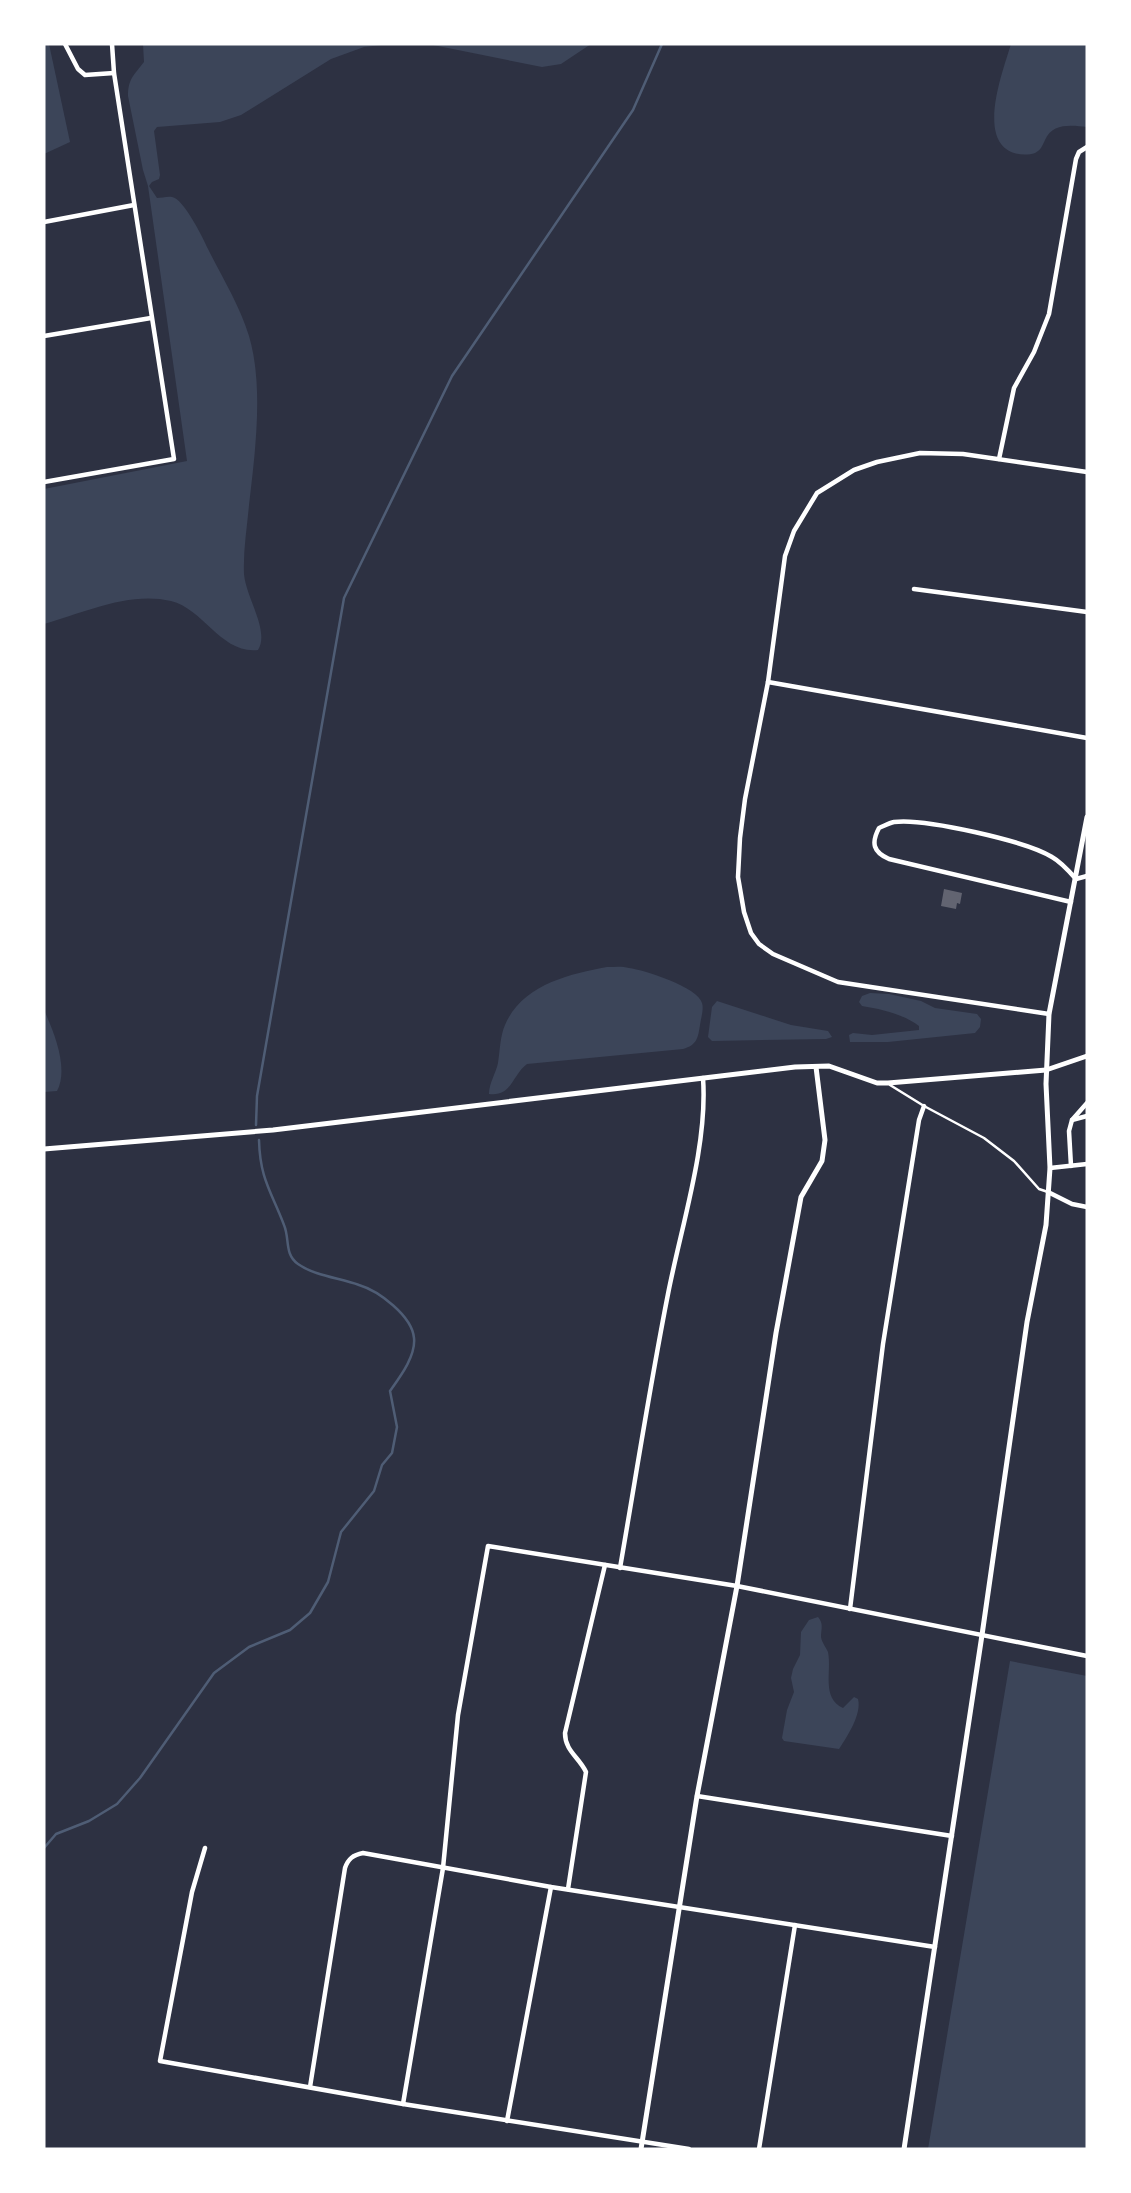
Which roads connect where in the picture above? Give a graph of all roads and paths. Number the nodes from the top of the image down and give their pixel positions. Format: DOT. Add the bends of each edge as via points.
graph roads {
  1 [pos="65,44"];
  2 [pos="112,44"];
  3 [pos="114,73"];
  4 [pos="1087,147"];
  5 [pos="134,205"];
  6 [pos="44,222"];
  7 [pos="151,318"];
  8 [pos="44,337"];
  9 [pos="999,459"];
  10 [pos="1087,472"];
  11 [pos="44,482"];
  12 [pos="914,589"];
  13 [pos="1087,612"];
  14 [pos="768,682"];
  15 [pos="1087,738"];
  16 [pos="1087,817"];
  17 [pos="1087,876"];
  18 [pos="1076,878"];
  19 [pos="1072,902"];
  20 [pos="1049,1014"];
  21 [pos="1087,1056"];
  22 [pos="816,1067"];
  23 [pos="1046,1070"];
  24 [pos="703,1078"];
  25 [pos="888,1083"];
  26 [pos="1087,1103"];
  27 [pos="924,1106"];
  28 [pos="1087,1116"];
  29 [pos="1072,1121"];
  30 [pos="44,1149"];
  31 [pos="1087,1164"];
  32 [pos="1071,1166"];
  33 [pos="1050,1168"];
  34 [pos="1048,1192"];
  35 [pos="1087,1208"];
  36 [pos="605,1565"];
  37 [pos="620,1567"];
  38 [pos="737,1586"];
  39 [pos="849,1609"];
  40 [pos="982,1635"];
  41 [pos="1087,1656"];
  42 [pos="698,1796"];
  43 [pos="952,1836"];
  44 [pos="205,1848"];
  45 [pos="443,1868"];
  46 [pos="551,1887"];
  47 [pos="568,1889"];
  48 [pos="680,1907"];
  49 [pos="795,1925"];
  50 [pos="935,1947"];
  51 [pos="310,2087"];
  52 [pos="403,2104"];
  53 [pos="508,2122"];
  54 [pos="641,2146"];
  55 [pos="689,2149"];
  56 [pos="759,2149"];
  57 [pos="904,2149"];
  1 -- 3 [label="street" via="85,75"];
  2 -- 3 [label="street"];
  3 -- 5 [label="street"];
  4 -- 9 [label="street" via="1076,159 1049,314 1014,388"];
  5 -- 6 [label="street"];
  5 -- 7 [label="street"];
  7 -- 8 [label="street"];
  7 -- 11 [label="street" via="174,459"];
  9 -- 10 [label="street"];
  9 -- 14 [label="street" via="944,453 899,457 854,470 817,493 785,556"];
  12 -- 13 [label="street"];
  14 -- 15 [label="street"];
  14 -- 20 [label="street" via="745,799 738,877 744,912 758,944 838,982"];
  16 -- 18 [label="street"];
  17 -- 18 [label="street"];
  18 -- 19 [label="street"];
  18 -- 19 [label="street" via="1040,851 972,833 894,822 879,828 873,839 875,849 889,859"];
  19 -- 20 [label="street"];
  20 -- 23 [label="street"];
  21 -- 23 [label="street"];
  22 -- 24 [label="street"];
  22 -- 25 [label="street" via="829,1066"];
  22 -- 38 [label="street" via="825,1140 822,1161 801,1197"];
  23 -- 25 [label="street"];
  23 -- 33 [label="street"];
  24 -- 30 [label="street" via="273,1130"];
  24 -- 37 [label="street" via="696,1159"];
  25 -- 27 [label="lane"];
  26 -- 29 [label="street"];
  27 -- 34 [label="lane" via="1001,1149 1039,1189"];
  27 -- 39 [label="street" via="883,1345"];
  28 -- 29 [label="street"];
  29 -- 32 [label="street"];
  31 -- 32 [label="street"];
  32 -- 33 [label="street"];
  33 -- 34 [label="street"];
  34 -- 35 [label="street"];
  34 -- 40 [label="street"];
  36 -- 37 [label="street"];
  36 -- 45 [label="street" via="488,1546 458,1715"];
  36 -- 47 [label="street" via="565,1733 569,1750 586,1772"];
  37 -- 38 [label="street"];
  38 -- 39 [label="street"];
  38 -- 42 [label="street"];
  39 -- 40 [label="street"];
  40 -- 41 [label="street"];
  40 -- 43 [label="street"];
  42 -- 43 [label="street"];
  42 -- 48 [label="street"];
  43 -- 50 [label="street"];
  44 -- 51 [label="street" via="192,1892 160,2061"];
  45 -- 46 [label="street"];
  45 -- 51 [label="street" via="363,1853 351,1857 345,1868"];
  45 -- 52 [label="street"];
  46 -- 47 [label="street"];
  46 -- 53 [label="street"];
  47 -- 48 [label="street"];
  48 -- 49 [label="street"];
  48 -- 54 [label="street"];
  49 -- 50 [label="street"];
  49 -- 56 [label="street"];
  50 -- 57 [label="street"];
  51 -- 52 [label="street"];
  52 -- 53 [label="street"];
  53 -- 54 [label="street"];
  54 -- 55 [label="street"];
}
